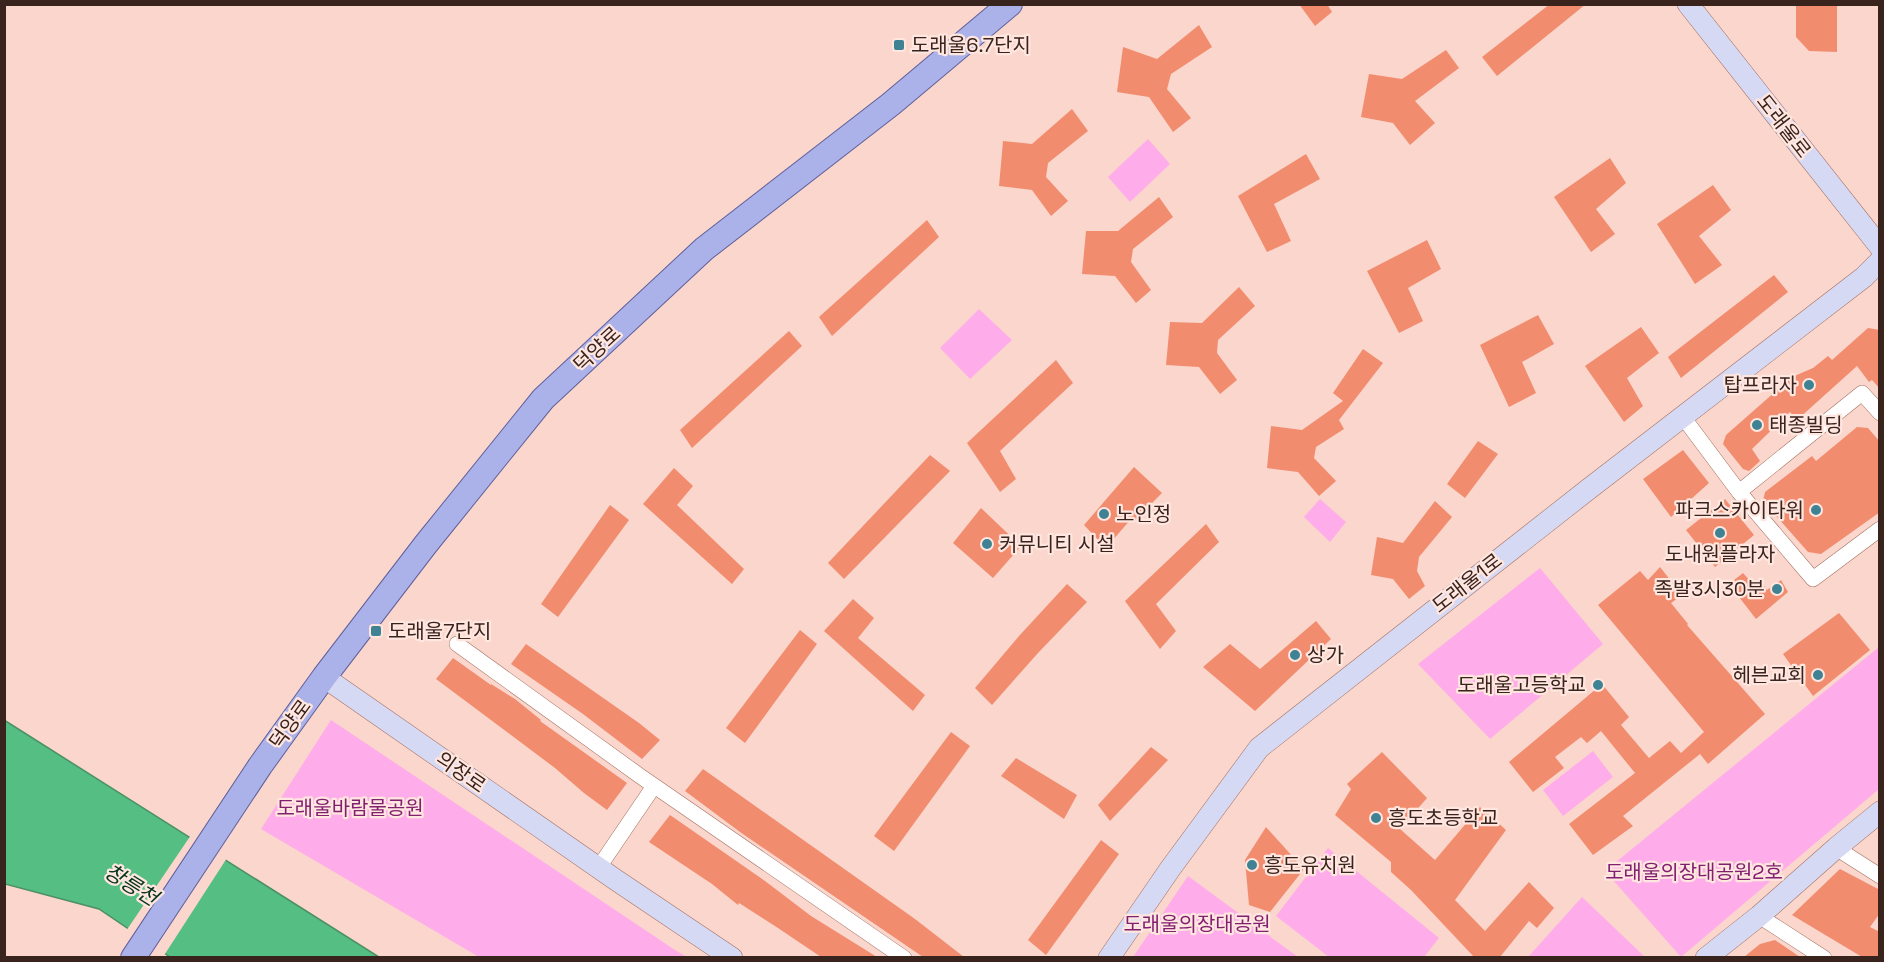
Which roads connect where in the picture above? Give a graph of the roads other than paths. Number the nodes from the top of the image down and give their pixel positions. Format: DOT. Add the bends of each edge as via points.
graph roads {
  1 [pos="1010,4"];
  2 [pos="1688,4"];
  3 [pos="1880,247"];
  4 [pos="1880,261"];
  5 [pos="1880,413"];
  6 [pos="1683,417"];
  7 [pos="1739,492"];
  8 [pos="1880,529"];
  9 [pos="457,644"];
  10 [pos="324,677"];
  11 [pos="654,786"];
  12 [pos="1880,812"];
  13 [pos="1836,848"];
  14 [pos="599,867"];
  15 [pos="1880,876"];
  16 [pos="1759,916"];
  17 [pos="133,957"];
  18 [pos="732,957"];
  19 [pos="904,957"];
  20 [pos="1109,957"];
  21 [pos="1706,957"];
  22 [pos="1824,957"];
  1 -- 10 [label="main road, 덕양로" via="891,104 704,249 543,399"];
  2 -- 3 [label="street, 도래울로"];
  4 -- 6 [label="street, 도래울1로"];
  5 -- 7 [label="street" via="1862,393"];
  6 -- 7 [label="street"];
  6 -- 20 [label="street, 도래울1로" via="1259,748"];
  7 -- 8 [label="street" via="1813,579"];
  9 -- 11 [label="street"];
  10 -- 14 [label="street, 의장로"];
  10 -- 17 [label="main road, 덕양로"];
  11 -- 14 [label="street"];
  11 -- 19 [label="street"];
  12 -- 13 [label="street"];
  13 -- 15 [label="street"];
  13 -- 16 [label="street"];
  14 -- 18 [label="street, 의장로"];
  16 -- 21 [label="street"];
  16 -- 22 [label="street"];
}
